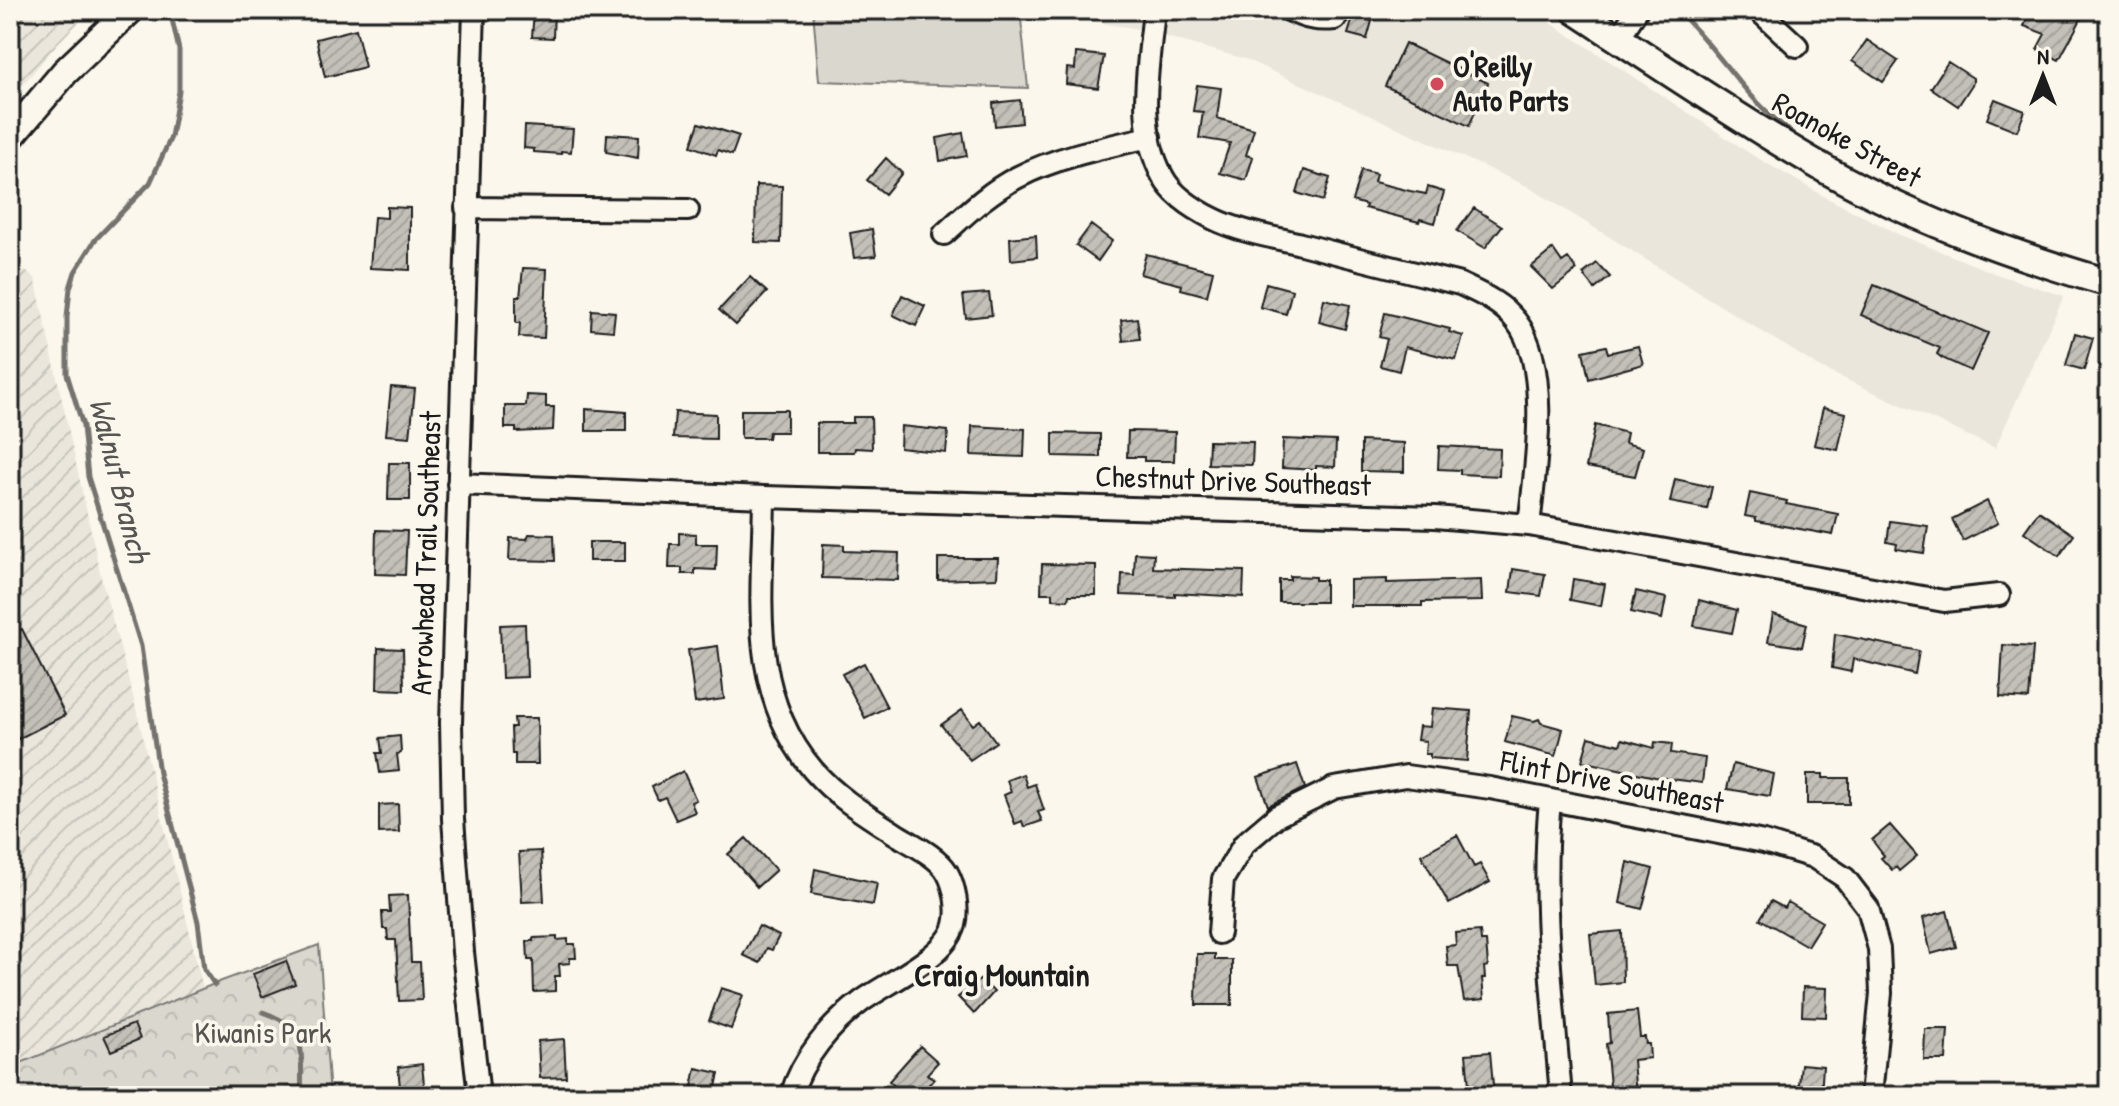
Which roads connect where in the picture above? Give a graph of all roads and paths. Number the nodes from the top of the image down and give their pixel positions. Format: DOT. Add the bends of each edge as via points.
graph roads {
  1 [pos="474,10"];
  2 [pos="1154,10"];
  3 [pos="1289,10"];
  4 [pos="1341,10"];
  5 [pos="1575,10"];
  6 [pos="1637,10"];
  7 [pos="1758,10"];
  8 [pos="122,17"];
  9 [pos="1619,38"];
  10 [pos="1797,46"];
  11 [pos="10,137"];
  12 [pos="1150,137"];
  13 [pos="466,208"];
  14 [pos="688,210"];
  15 [pos="944,234"];
  16 [pos="2109,283"];
  17 [pos="458,484"];
  18 [pos="764,497"];
  19 [pos="1529,525"];
  20 [pos="1999,595"];
  21 [pos="1550,801"];
  22 [pos="1219,933"];
  23 [pos="479,1096"];
  24 [pos="791,1096"];
  25 [pos="1561,1096"];
  26 [pos="1871,1096"];
  1 -- 13 [label="street, Arrowhead Trail Southeast"];
  2 -- 12 [label="street" via="1147,89"];
  3 -- 4 [label="street" via="1321,21 1335,19"];
  5 -- 9 [label="main road, Roanoke Street"];
  6 -- 9 [label="street"];
  7 -- 10 [label="street"];
  8 -- 11 [label="main road" via="65,72"];
  9 -- 16 [label="main road, Roanoke Street" via="1812,162 1893,204 1986,243"];
  12 -- 15 [label="street" via="1017,177"];
  12 -- 19 [label="street" via="1164,180 1215,220 1460,284 1492,298 1517,322 1532,355 1538,405"];
  13 -- 14 [label="street"];
  13 -- 17 [label="street, Arrowhead Trail Southeast"];
  17 -- 18 [label="street, Chestnut Drive Southeast"];
  17 -- 23 [label="street, Arrowhead Trail Southeast" via="453,819"];
  18 -- 19 [label="street, Chestnut Drive Southeast" via="1403,516"];
  18 -- 24 [label="street" via="762,639 778,714 792,743 836,795 946,870 955,895 955,926 936,952 834,1025 810,1055"];
  19 -- 20 [label="street, Chestnut Drive Southeast" via="1944,601"];
  21 -- 22 [label="street, Flint Drive Southeast" via="1406,776 1334,788 1277,816 1244,844 1223,879"];
  21 -- 25 [label="street" via="1547,930"];
  21 -- 26 [label="street, Flint Drive Southeast" via="1764,842 1813,857 1845,878 1868,908 1879,949 1881,993"];
}
